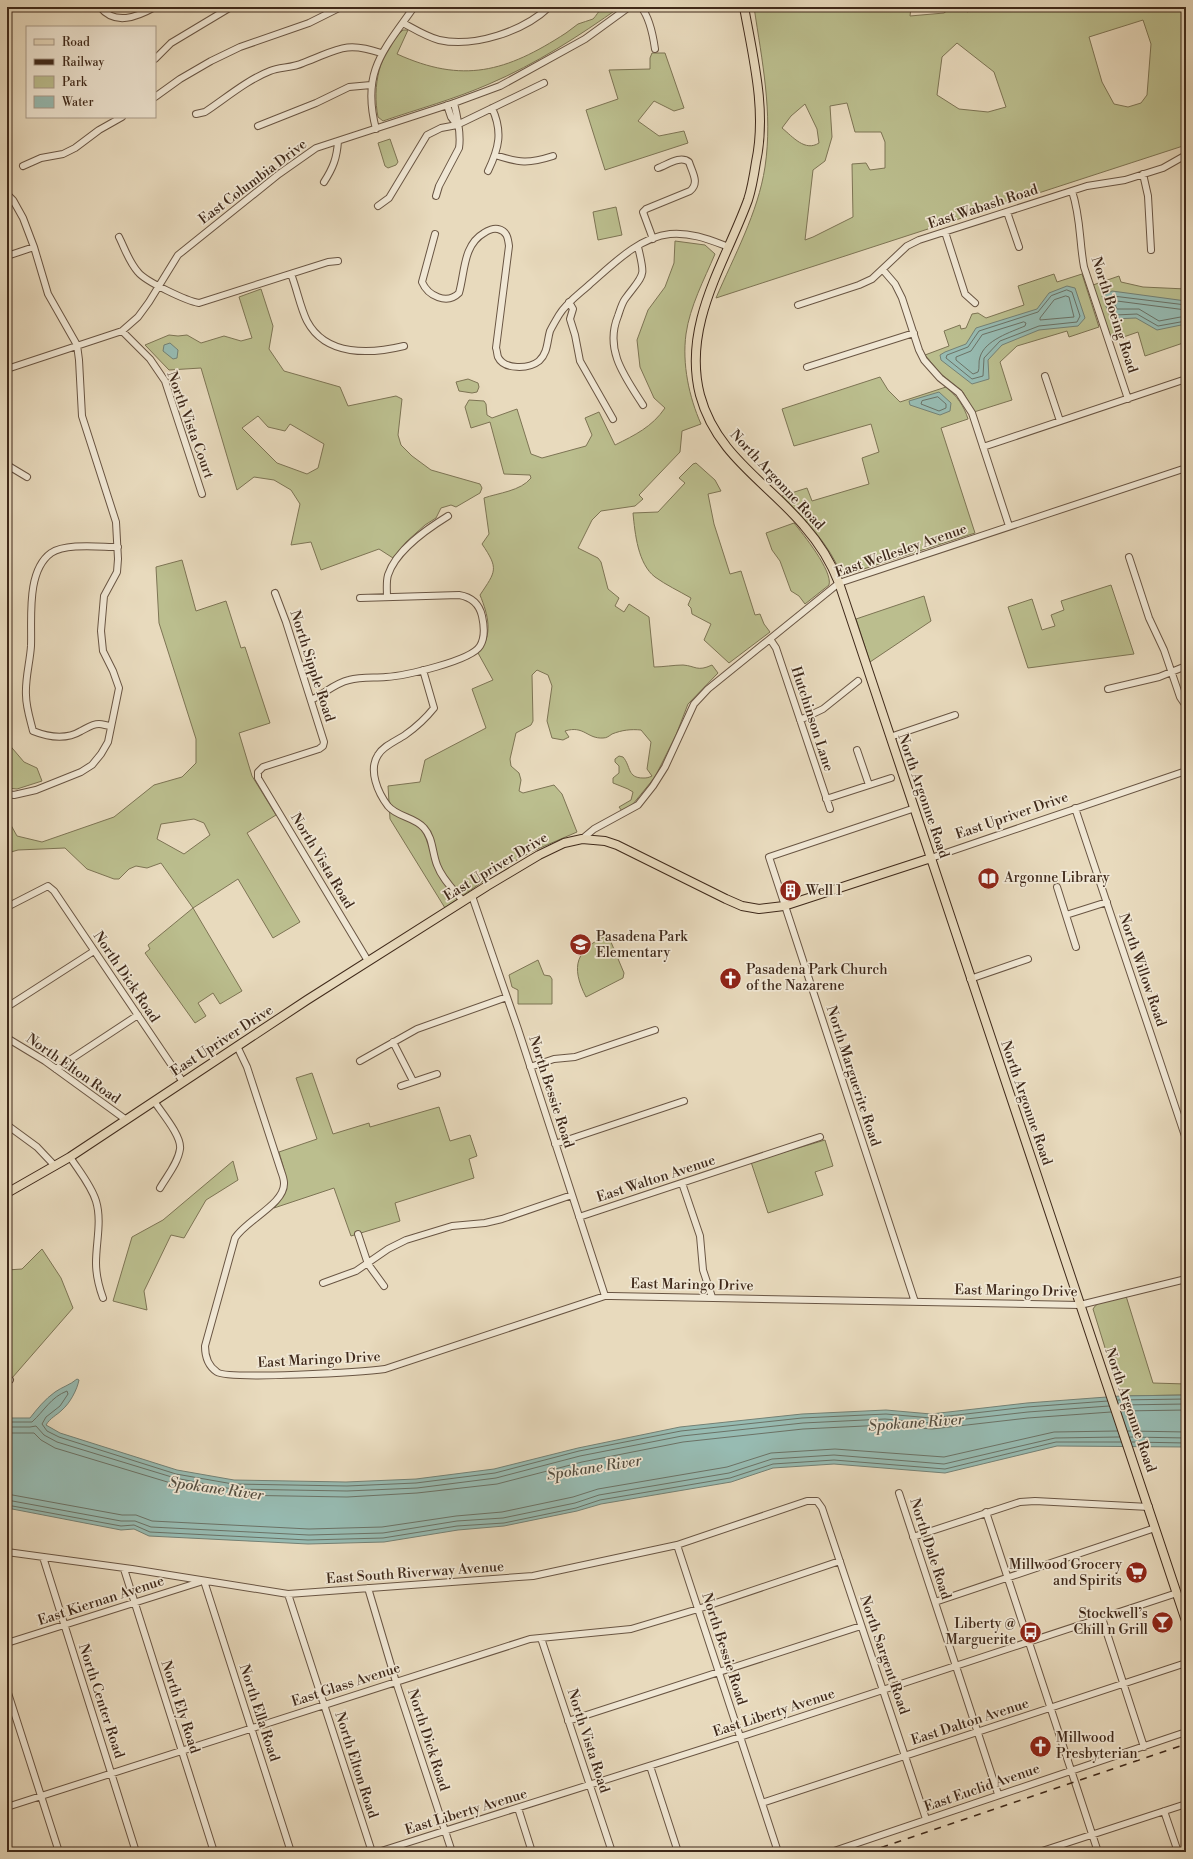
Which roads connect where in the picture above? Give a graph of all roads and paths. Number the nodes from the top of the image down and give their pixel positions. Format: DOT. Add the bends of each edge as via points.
graph roads {
  1 [pos="100,7"];
  2 [pos="154,7"];
  3 [pos="231,7"];
  4 [pos="341,7"];
  5 [pos="414,7"];
  6 [pos="549,7"];
  7 [pos="629,7"];
  8 [pos="641,7"];
  9 [pos="744,7"];
  10 [pos="402,23"];
  11 [pos="655,49"];
  12 [pos="381,53"];
  13 [pos="156,57"];
  14 [pos="544,83"];
  15 [pos="371,85"];
  16 [pos="156,96"];
  17 [pos="454,103"];
  18 [pos="447,106"];
  19 [pos="492,108"];
  20 [pos="196,114"];
  21 [pos="119,118"];
  22 [pos="457,125"];
  23 [pos="258,126"];
  24 [pos="376,129"];
  25 [pos="338,141"];
  26 [pos="495,155"];
  27 [pos="1186,155"];
  28 [pos="553,156"];
  29 [pos="23,166"];
  30 [pos="658,168"];
  31 [pos="488,171"];
  32 [pos="1143,174"];
  33 [pos="324,182"];
  34 [pos="1072,191"];
  35 [pos="7,194"];
  36 [pos="436,196"];
  37 [pos="378,206"];
  38 [pos="1007,212"];
  39 [pos="944,232"];
  40 [pos="435,234"];
  41 [pos="119,237"];
  42 [pos="653,239"];
  43 [pos="34,247"];
  44 [pos="638,247"];
  45 [pos="729,247"];
  46 [pos="1019,247"];
  47 [pos="1150,250"];
  48 [pos="7,256"];
  49 [pos="338,261"];
  50 [pos="883,270"];
  51 [pos="291,274"];
  52 [pos="159,285"];
  53 [pos="569,302"];
  54 [pos="975,303"];
  55 [pos="798,305"];
  56 [pos="122,331"];
  57 [pos="914,333"];
  58 [pos="77,345"];
  59 [pos="404,346"];
  60 [pos="807,367"];
  61 [pos="7,369"];
  62 [pos="1045,376"];
  63 [pos="1186,381"];
  64 [pos="1128,399"];
  65 [pos="644,405"];
  66 [pos="613,418"];
  67 [pos="1060,422"];
  68 [pos="983,447"];
  69 [pos="7,465"];
  70 [pos="1186,468"];
  71 [pos="27,477"];
  72 [pos="202,494"];
  73 [pos="448,516"];
  74 [pos="1009,526"];
  75 [pos="118,547"];
  76 [pos="1129,557"];
  77 [pos="839,583"];
  78 [pos="276,594"];
  79 [pos="387,597"];
  80 [pos="360,598"];
  81 [pos="770,639"];
  82 [pos="1186,666"];
  83 [pos="423,670"];
  84 [pos="1172,673"];
  85 [pos="858,681"];
  86 [pos="1108,689"];
  87 [pos="311,700"];
  88 [pos="1186,706"];
  89 [pos="955,715"];
  90 [pos="800,720"];
  91 [pos="111,726"];
  92 [pos="890,737"];
  93 [pos="857,750"];
  94 [pos="1186,771"];
  95 [pos="258,772"];
  96 [pos="891,778"];
  97 [pos="869,785"];
  98 [pos="7,794"];
  99 [pos="826,799"];
  100 [pos="915,808"];
  101 [pos="1075,808"];
  102 [pos="830,809"];
  103 [pos="582,839"];
  104 [pos="931,858"];
  105 [pos="1057,887"];
  106 [pos="472,896"];
  107 [pos="463,902"];
  108 [pos="1107,902"];
  109 [pos="784,906"];
  110 [pos="7,907"];
  111 [pos="1066,915"];
  112 [pos="1076,947"];
  113 [pos="94,951"];
  114 [pos="1028,959"];
  115 [pos="368,961"];
  116 [pos="970,979"];
  117 [pos="507,997"];
  118 [pos="7,1007"];
  119 [pos="138,1015"];
  120 [pos="655,1030"];
  121 [pos="7,1038"];
  122 [pos="393,1042"];
  123 [pos="237,1046"];
  124 [pos="360,1061"];
  125 [pos="530,1067"];
  126 [pos="56,1069"];
  127 [pos="437,1074"];
  128 [pos="183,1082"];
  129 [pos="414,1082"];
  130 [pos="401,1086"];
  131 [pos="154,1101"];
  132 [pos="684,1101"];
  133 [pos="125,1119"];
  134 [pos="7,1125"];
  135 [pos="820,1136"];
  136 [pos="1186,1139"];
  137 [pos="556,1144"];
  138 [pos="70,1157"];
  139 [pos="55,1166"];
  140 [pos="682,1183"];
  141 [pos="160,1188"];
  142 [pos="7,1193"];
  143 [pos="572,1195"];
  144 [pos="579,1217"];
  145 [pos="358,1234"];
  146 [pos="368,1264"];
  147 [pos="1186,1280"];
  148 [pos="323,1282"];
  149 [pos="384,1286"];
  150 [pos="604,1296"];
  151 [pos="712,1297"];
  152 [pos="103,1298"];
  153 [pos="915,1302"];
  154 [pos="1080,1305"];
  155 [pos="899,1493"];
  156 [pos="817,1501"];
  157 [pos="1149,1507"];
  158 [pos="986,1512"];
  159 [pos="1155,1528"];
  160 [pos="913,1537"];
  161 [pos="677,1545"];
  162 [pos="7,1552"];
  163 [pos="43,1557"];
  164 [pos="840,1561"];
  165 [pos="124,1569"];
  166 [pos="1008,1578"];
  167 [pos="203,1581"];
  168 [pos="368,1588"];
  169 [pos="1177,1593"];
  170 [pos="288,1594"];
  171 [pos="935,1602"];
  172 [pos="134,1603"];
  173 [pos="698,1609"];
  174 [pos="1102,1618"];
  175 [pos="1186,1621"];
  176 [pos="64,1625"];
  177 [pos="861,1626"];
  178 [pos="540,1638"];
  179 [pos="1029,1642"];
  180 [pos="7,1643"];
  181 [pos="1186,1663"];
  182 [pos="956,1666"];
  183 [pos="719,1673"];
  184 [pos="396,1682"];
  185 [pos="1123,1683"];
  186 [pos="7,1690"];
  187 [pos="883,1690"];
  188 [pos="324,1705"];
  189 [pos="1051,1708"];
  190 [pos="568,1721"];
  191 [pos="252,1728"];
  192 [pos="977,1732"];
  193 [pos="1186,1732"];
  194 [pos="740,1737"];
  195 [pos="1144,1747"];
  196 [pos="182,1751"];
  197 [pos="905,1756"];
  198 [pos="650,1766"];
  199 [pos="1071,1771"];
  200 [pos="112,1773"];
  201 [pos="589,1786"];
  202 [pos="998,1794"];
  203 [pos="41,1796"];
  204 [pos="762,1803"];
  205 [pos="1186,1804"];
  206 [pos="7,1807"];
  207 [pos="518,1808"];
  208 [pos="1164,1811"];
  209 [pos="926,1819"];
  210 [pos="445,1830"];
  211 [pos="1093,1835"];
  212 [pos="59,1852"];
  213 [pos="136,1852"];
  214 [pos="214,1852"];
  215 [pos="291,1852"];
  216 [pos="372,1852"];
  217 [pos="378,1852"];
  218 [pos="452,1852"];
  219 [pos="532,1852"];
  220 [pos="612,1852"];
  221 [pos="678,1852"];
  222 [pos="778,1852"];
  223 [pos="831,1852"];
  224 [pos="1039,1852"];
  225 [pos="1098,1852"];
  226 [pos="1178,1852"];
  1 -- 2 [label="street" via="110,15 123,19 139,16"];
  3 -- 13 [label="street" via="171,43"];
  4 -- 16 [label="street" via="309,23 221,56 180,79"];
  5 -- 10 [label="street"];
  6 -- 10 [label="street" via="524,25 480,40 439,40"];
  7 -- 17 [label="street, East Columbia Drive" via="585,39 500,86"];
  8 -- 11 [label="street" via="653,34"];
  9 -- 45 [label="main road, North Argonne Road" via="757,83 760,121 757,160 748,198"];
  10 -- 12 [label="street"];
  12 -- 15 [label="street"];
  12 -- 20 [label="street" via="354,46 333,50 302,64 271,71 205,112"];
  14 -- 19 [label="street"];
  15 -- 23 [label="street" via="349,87"];
  15 -- 24 [label="street" via="370,105"];
  17 -- 18 [label="street, East Columbia Drive"];
  17 -- 22 [label="street"];
  18 -- 22 [label="street" via="450,117"];
  18 -- 24 [label="street, East Columbia Drive"];
  19 -- 22 [label="street"];
  19 -- 26 [label="street" via="499,127"];
  21 -- 29 [label="street" via="63,154 36,160"];
  22 -- 36 [label="street" via="460,135 459,148"];
  22 -- 37 [label="street" via="441,128 427,136 388,198"];
  24 -- 25 [label="street, East Columbia Drive"];
  25 -- 33 [label="street" via="332,170"];
  25 -- 52 [label="street, East Columbia Drive" via="316,148 279,174 178,255"];
  26 -- 28 [label="street" via="527,163"];
  26 -- 31 [label="street"];
  27 -- 32 [label="street, East Wabash Road" via="1163,168"];
  30 -- 42 [label="street" via="678,160 686,160 696,182 690,191 643,212"];
  32 -- 34 [label="street, East Wabash Road"];
  32 -- 47 [label="street" via="1148,196"];
  34 -- 38 [label="street, East Wabash Road"];
  34 -- 64 [label="street, North Boeing Road" via="1078,210 1084,267"];
  35 -- 43 [label="street" via="23,218"];
  38 -- 39 [label="street, East Wabash Road"];
  38 -- 46 [label="street"];
  39 -- 50 [label="street, East Wabash Road" via="907,246"];
  39 -- 54 [label="street" via="965,294"];
  40 -- 53 [label="street" via="422,282 429,293 446,300 454,298 459,293 468,250 475,240 493,229 503,230 507,234 509,246 496,348 502,362 514,367 532,365 542,357 550,331"];
  41 -- 52 [label="street" via="140,274"];
  42 -- 44 [label="street"];
  42 -- 45 [label="street" via="669,234 683,234"];
  43 -- 48 [label="street"];
  43 -- 58 [label="street" via="48,294"];
  44 -- 53 [label="street" via="609,267"];
  44 -- 65 [label="street" via="643,273 641,280 624,300 613,331 613,344 620,369"];
  45 -- 77 [label="main road, North Argonne Road" via="704,305 697,336 695,363 700,395 710,421 725,446 804,525 834,569"];
  49 -- 51 [label="street"];
  50 -- 55 [label="street, East Wabash Road" via="859,285"];
  50 -- 57 [label="street" via="895,284 902,298"];
  51 -- 52 [label="street" via="199,303"];
  51 -- 59 [label="street" via="307,321 318,336 331,346 364,352 381,352"];
  52 -- 56 [label="street, East Columbia Drive" via="138,317"];
  53 -- 66 [label="street" via="573,309 570,319 580,362"];
  56 -- 58 [label="street, East Columbia Drive"];
  56 -- 72 [label="street, North Vista Court" via="150,359 165,381"];
  57 -- 60 [label="street"];
  57 -- 68 [label="street" via="919,350 930,369 965,401 972,413"];
  58 -- 61 [label="street, East Columbia Drive"];
  58 -- 75 [label="street" via="82,416 116,522"];
  62 -- 67 [label="street"];
  63 -- 64 [label="street"];
  64 -- 67 [label="street"];
  67 -- 68 [label="street"];
  68 -- 74 [label="street"];
  69 -- 71 [label="street"];
  70 -- 74 [label="street, East Wellesley Avenue"];
  73 -- 79 [label="street" via="426,529 399,557 388,575"];
  74 -- 77 [label="street, East Wellesley Avenue"];
  75 -- 91 [label="street" via="117,572 104,596 101,614 103,651 119,688"];
  75 -- 91 [label="street" via="62,548 44,560 37,574 32,597 31,647 26,685 33,731 44,736 58,737 70,736 98,724"];
  76 -- 84 [label="street" via="1149,618"];
  77 -- 81 [label="street, East Wellesley Avenue"];
  77 -- 92 [label="main road, North Argonne Road"];
  78 -- 87 [label="street, North Sipple Road"];
  79 -- 80 [label="street"];
  79 -- 83 [label="street" via="459,595 476,602 482,616 483,640 480,646 465,657"];
  81 -- 90 [label="street, Hutchinson Lane" via="776,648"];
  81 -- 103 [label="street, East Wellesley Avenue" via="720,678 694,704 665,767 638,805 594,829"];
  82 -- 84 [label="street"];
  83 -- 87 [label="street" via="403,675 347,680"];
  83 -- 107 [label="street" via="434,708 406,735 376,756 375,782 388,806 395,812 420,823 425,829 437,865"];
  84 -- 86 [label="street"];
  84 -- 88 [label="street" via="1180,697"];
  85 -- 90 [label="street" via="823,709"];
  87 -- 95 [label="street, North Sipple Road" via="323,746 263,767"];
  89 -- 92 [label="street"];
  90 -- 99 [label="street, Hutchinson Lane"];
  91 -- 98 [label="street" via="108,742 92,765 36,790"];
  92 -- 100 [label="main road, North Argonne Road"];
  93 -- 97 [label="street"];
  94 -- 101 [label="street, East Upriver Drive"];
  95 -- 115 [label="street, North Vista Road" via="258,778"];
  96 -- 97 [label="street"];
  97 -- 99 [label="street"];
  99 -- 102 [label="street, Hutchinson Lane"];
  100 -- 104 [label="main road, North Argonne Road"];
  100 -- 109 [label="street, North Marguerite Road" via="769,857"];
  101 -- 104 [label="street, East Upriver Drive"];
  101 -- 108 [label="street, North Willow Road"];
  103 -- 106 [label="main road, East Upriver Drive" via="555,847"];
  103 -- 109 [label="main road, East Upriver Drive" via="617,845 726,900 746,907 759,910"];
  104 -- 109 [label="main road, East Upriver Drive"];
  104 -- 116 [label="main road, North Argonne Road"];
  105 -- 111 [label="street"];
  106 -- 107 [label="main road, East Upriver Drive"];
  106 -- 117 [label="street, North Bessie Road"];
  107 -- 115 [label="main road, East Upriver Drive"];
  108 -- 111 [label="street"];
  108 -- 136 [label="street, North Willow Road"];
  109 -- 153 [label="street, North Marguerite Road"];
  110 -- 113 [label="street, North Dick Road" via="48,886 54,891"];
  111 -- 112 [label="street"];
  113 -- 118 [label="street"];
  113 -- 119 [label="street, North Dick Road"];
  114 -- 116 [label="street"];
  115 -- 123 [label="main road, East Upriver Drive"];
  116 -- 154 [label="main road, North Argonne Road"];
  117 -- 122 [label="street" via="424,1026"];
  117 -- 125 [label="street, North Bessie Road"];
  119 -- 126 [label="street"];
  119 -- 128 [label="street, North Dick Road"];
  120 -- 125 [label="street" via="575,1057 554,1059"];
  121 -- 126 [label="street, North Elton Road"];
  122 -- 124 [label="street"];
  122 -- 129 [label="street"];
  123 -- 128 [label="main road, East Upriver Drive"];
  123 -- 150 [label="street, East Maringo Drive" via="252,1082 284,1184 275,1202 240,1230 235,1238 205,1346 205,1355 218,1373 230,1376 363,1372 385,1369"];
  125 -- 137 [label="street, North Bessie Road"];
  126 -- 133 [label="street, North Elton Road"];
  127 -- 129 [label="street"];
  128 -- 131 [label="main road, East Upriver Drive"];
  129 -- 130 [label="street"];
  131 -- 133 [label="main road, East Upriver Drive"];
  131 -- 141 [label="street" via="176,1134 180,1148 177,1160"];
  132 -- 137 [label="street"];
  133 -- 138 [label="main road, East Upriver Drive"];
  134 -- 139 [label="street" via="37,1147"];
  135 -- 140 [label="street, East Walton Avenue"];
  137 -- 143 [label="street, North Bessie Road"];
  138 -- 139 [label="main road, East Upriver Drive"];
  138 -- 152 [label="street" via="96,1201 99,1215 96,1263 98,1286"];
  139 -- 142 [label="main road, East Upriver Drive"];
  140 -- 144 [label="street, East Walton Avenue"];
  140 -- 151 [label="street" via="700,1236 703,1270"];
  143 -- 144 [label="street, North Bessie Road"];
  143 -- 146 [label="street" via="502,1219 452,1226 406,1240 388,1249"];
  144 -- 150 [label="street, North Bessie Road"];
  145 -- 146 [label="street"];
  146 -- 148 [label="street" via="356,1271"];
  146 -- 149 [label="street"];
  147 -- 154 [label="street, East Maringo Drive"];
  150 -- 151 [label="street, East Maringo Drive"];
  151 -- 153 [label="street, East Maringo Drive"];
  153 -- 154 [label="street, East Maringo Drive"];
  154 -- 157 [label="main road, North Argonne Road"];
  155 -- 160 [label="street, North Dale Road"];
  156 -- 161 [label="street, East South Riverway Avenue" via="807,1501"];
  156 -- 164 [label="street, North Sargent Road" via="822,1508"];
  157 -- 158 [label="street" via="1035,1501 1020,1502"];
  157 -- 159 [label="main road, North Argonne Road"];
  158 -- 160 [label="street"];
  158 -- 166 [label="street"];
  159 -- 166 [label="street"];
  159 -- 169 [label="main road, North Argonne Road"];
  160 -- 171 [label="street, North Dale Road"];
  161 -- 168 [label="street, East South Riverway Avenue" via="533,1576"];
  161 -- 173 [label="street, North Bessie Road"];
  162 -- 163 [label="street, East South Riverway Avenue"];
  163 -- 165 [label="street, East South Riverway Avenue"];
  163 -- 176 [label="street, North Center Road"];
  164 -- 173 [label="street, East Glass Avenue"];
  164 -- 177 [label="street, North Sargent Road"];
  165 -- 167 [label="street, East South Riverway Avenue"];
  165 -- 172 [label="street, North Ely Road"];
  166 -- 171 [label="street"];
  166 -- 179 [label="street"];
  167 -- 170 [label="street, East South Riverway Avenue"];
  167 -- 172 [label="street, East Kiernan Avenue"];
  167 -- 191 [label="street, North Ella Road"];
  168 -- 170 [label="street, East South Riverway Avenue"];
  168 -- 184 [label="street, North Dick Road"];
  169 -- 174 [label="street, East Liberty Avenue"];
  169 -- 175 [label="main road, North Argonne Road"];
  170 -- 188 [label="street, North Elton Road"];
  171 -- 182 [label="street, North Dale Road"];
  172 -- 176 [label="street, East Kiernan Avenue"];
  172 -- 196 [label="street, North Ely Road"];
  173 -- 178 [label="street, East Glass Avenue" via="631,1629"];
  173 -- 183 [label="street, North Bessie Road"];
  174 -- 179 [label="street, East Liberty Avenue"];
  174 -- 185 [label="street"];
  176 -- 180 [label="street, East Kiernan Avenue"];
  176 -- 200 [label="street, North Center Road"];
  177 -- 183 [label="street"];
  177 -- 187 [label="street, North Sargent Road"];
  178 -- 184 [label="street, East Glass Avenue"];
  178 -- 190 [label="street, North Vista Road"];
  179 -- 182 [label="street, East Liberty Avenue"];
  179 -- 189 [label="street"];
  181 -- 185 [label="street, East Dalton Avenue"];
  182 -- 187 [label="street, East Liberty Avenue"];
  182 -- 192 [label="street, North Dale Road"];
  183 -- 190 [label="street"];
  183 -- 194 [label="street, North Bessie Road"];
  184 -- 188 [label="street, East Glass Avenue"];
  184 -- 210 [label="street, North Dick Road"];
  185 -- 189 [label="street, East Dalton Avenue"];
  185 -- 195 [label="street"];
  186 -- 203 [label="street"];
  187 -- 194 [label="street, East Liberty Avenue"];
  187 -- 197 [label="street, North Sargent Road"];
  188 -- 191 [label="street, East Glass Avenue"];
  188 -- 216 [label="street, North Elton Road"];
  189 -- 192 [label="street, East Dalton Avenue"];
  189 -- 199 [label="street"];
  190 -- 201 [label="street, North Vista Road"];
  191 -- 196 [label="street, East Glass Avenue"];
  191 -- 215 [label="street, North Ella Road"];
  192 -- 197 [label="street, East Dalton Avenue"];
  192 -- 202 [label="street, North Dale Road"];
  193 -- 195 [label="street, East Euclid Avenue"];
  194 -- 198 [label="street, East Liberty Avenue"];
  194 -- 204 [label="street, North Bessie Road"];
  195 -- 199 [label="street, East Euclid Avenue"];
  196 -- 200 [label="street, East Glass Avenue"];
  196 -- 214 [label="street, North Ely Road"];
  197 -- 204 [label="street, East Dalton Avenue"];
  197 -- 209 [label="street, North Sargent Road"];
  198 -- 201 [label="street, East Liberty Avenue"];
  198 -- 221 [label="street"];
  199 -- 202 [label="street, East Euclid Avenue"];
  199 -- 211 [label="street"];
  200 -- 203 [label="street, East Glass Avenue"];
  200 -- 213 [label="street, North Center Road"];
  201 -- 207 [label="street, East Liberty Avenue"];
  201 -- 220 [label="street, North Vista Road"];
  202 -- 209 [label="street, East Euclid Avenue"];
  203 -- 206 [label="street, East Glass Avenue"];
  203 -- 212 [label="street"];
  204 -- 222 [label="street, North Bessie Road"];
  205 -- 208 [label="street"];
  207 -- 210 [label="street, East Liberty Avenue"];
  207 -- 219 [label="street"];
  208 -- 211 [label="street"];
  208 -- 226 [label="street"];
  209 -- 223 [label="street, East Euclid Avenue"];
  210 -- 217 [label="street, East Liberty Avenue"];
  210 -- 218 [label="street, North Dick Road"];
  211 -- 224 [label="street"];
  211 -- 225 [label="street"];
}
